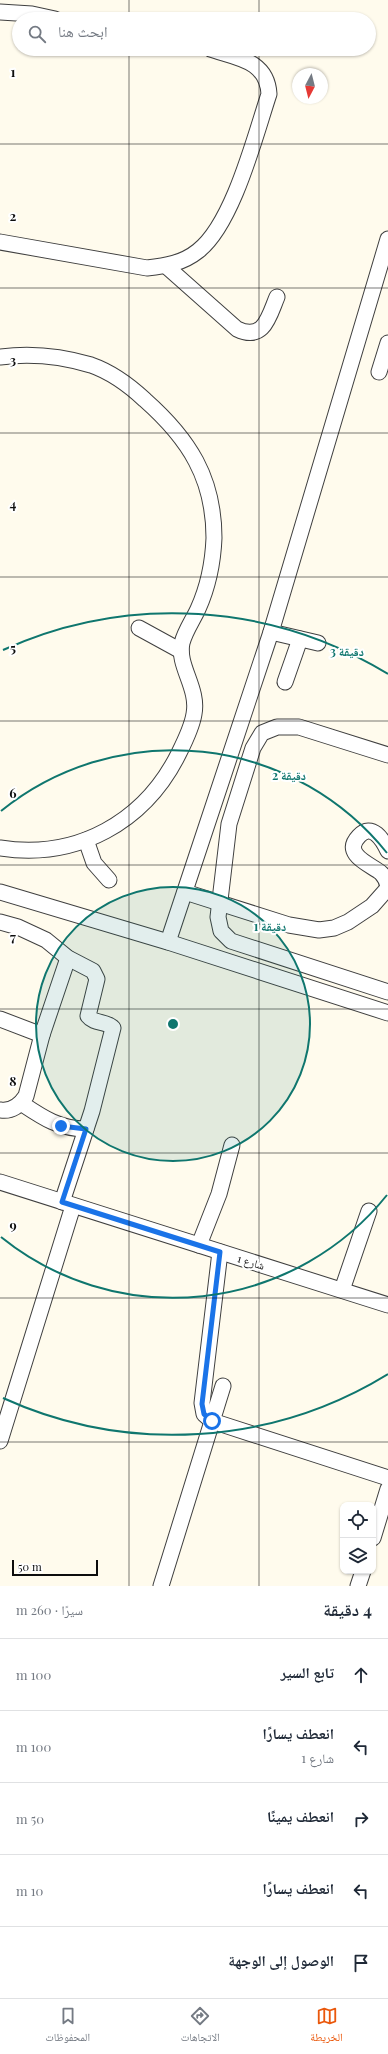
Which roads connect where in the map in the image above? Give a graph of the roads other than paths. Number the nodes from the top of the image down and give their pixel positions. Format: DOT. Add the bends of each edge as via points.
graph roads {
  1 [pos="0,12"];
  2 [pos="12,13"];
  3 [pos="231,56"];
  4 [pos="388,239"];
  5 [pos="0,242"];
  6 [pos="166,266"];
  7 [pos="277,297"];
  8 [pos="387,352"];
  9 [pos="0,357"];
  10 [pos="379,372"];
  11 [pos="139,628"];
  12 [pos="270,632"];
  13 [pos="300,639"];
  14 [pos="318,643"];
  15 [pos="181,651"];
  16 [pos="285,682"];
  17 [pos="388,755"];
  18 [pos="86,840"];
  19 [pos="0,848"];
  20 [pos="388,851"];
  21 [pos="109,880"];
  22 [pos="388,888"];
  23 [pos="0,892"];
  24 [pos="185,892"];
  25 [pos="219,903"];
  26 [pos="0,922"];
  27 [pos="168,942"];
  28 [pos="68,958"];
  29 [pos="388,992"];
  30 [pos="388,1013"];
  31 [pos="0,1019"];
  32 [pos="42,1035"];
  33 [pos="21,1103"];
  34 [pos="0,1110"];
  35 [pos="86,1129"];
  36 [pos="232,1145"];
  37 [pos="0,1182"];
  38 [pos="67,1204"];
  39 [pos="369,1212"];
  40 [pos="199,1245"];
  41 [pos="220,1252"];
  42 [pos="342,1290"];
  43 [pos="388,1305"];
  44 [pos="223,1386"];
  45 [pos="212,1421"];
  46 [pos="0,1441"];
  47 [pos="388,1478"];
  48 [pos="388,1489"];
  49 [pos="376,1528"];
  50 [pos="362,1574"];
  51 [pos="161,1586"];
  52 [pos="358,1586"];
  1 -- 2 [label="street"];
  3 -- 6 [label="street" via="255,64 263,72 269,94 232,199 211,238 198,251"];
  4 -- 12 [label="street"];
  5 -- 6 [label="street" via="147,268"];
  6 -- 7 [label="street" via="243,332 250,333 262,328"];
  8 -- 10 [label="street"];
  9 -- 15 [label="street" via="32,355 62,358 113,375 158,411 178,432 194,455 205,481 212,509 213,556 205,592 183,639"];
  11 -- 15 [label="street"];
  12 -- 13 [label="street"];
  12 -- 24 [label="street"];
  13 -- 14 [label="street"];
  13 -- 16 [label="street"];
  15 -- 18 [label="street" via="195,698 194,713 174,762 149,798 130,816 109,830"];
  17 -- 25 [label="street" via="299,727 277,727 262,733 253,748 229,824"];
  18 -- 19 [label="street" via="34,850"];
  18 -- 21 [label="street" via="94,863"];
  20 -- 22 [label="street" via="383,840 373,832 366,832 356,840 354,847 360,859 382,873"];
  22 -- 25 [label="street" via="372,906 348,922 334,928 319,930 297,927"];
  23 -- 27 [label="street"];
  24 -- 25 [label="street"];
  24 -- 27 [label="street"];
  25 -- 29 [label="street" via="218,924 230,941"];
  26 -- 28 [label="street" via="33,932"];
  27 -- 30 [label="street"];
  28 -- 32 [label="street"];
  28 -- 35 [label="street" via="96,975 88,1016 111,1026 114,1030"];
  31 -- 32 [label="street"];
  32 -- 33 [label="street" via="26,1096"];
  33 -- 34 [label="street" via="13,1108"];
  33 -- 35 [label="street" via="50,1122"];
  35 -- 38 [label="street"];
  36 -- 40 [label="street" via="219,1194"];
  37 -- 38 [label="street, شارع 1"];
  38 -- 40 [label="street, شارع 1"];
  38 -- 46 [label="street"];
  39 -- 42 [label="street"];
  40 -- 41 [label="street, شارع 1"];
  41 -- 42 [label="street, شارع 1"];
  41 -- 45 [label="street" via="202,1404 204,1414"];
  42 -- 43 [label="street, شارع 1"];
  44 -- 45 [label="street"];
  45 -- 47 [label="street"];
  45 -- 51 [label="street"];
  48 -- 49 [label="street"];
  50 -- 52 [label="street"];
}
